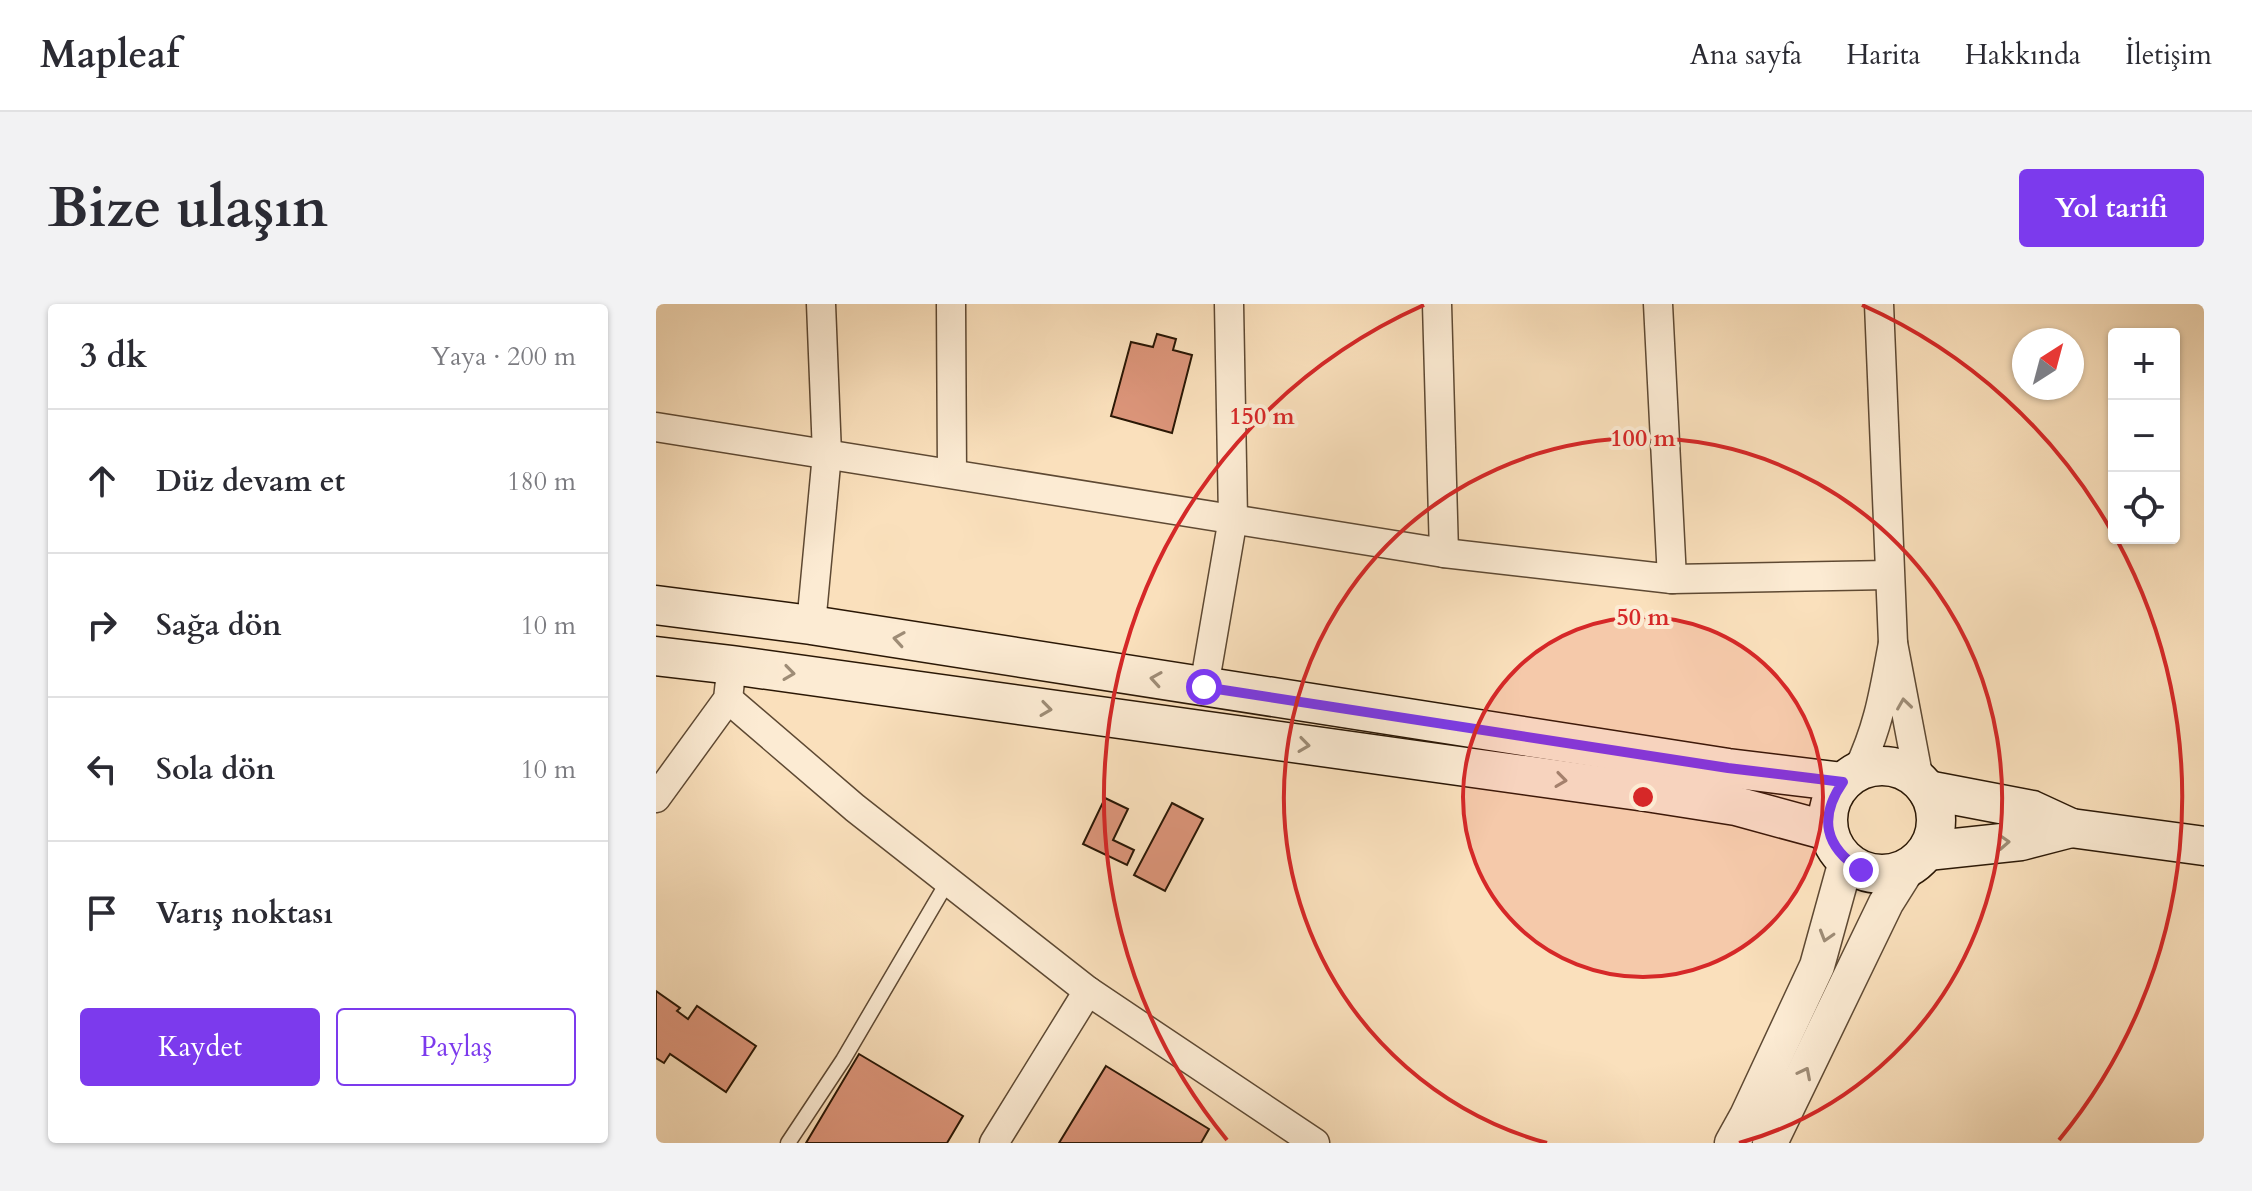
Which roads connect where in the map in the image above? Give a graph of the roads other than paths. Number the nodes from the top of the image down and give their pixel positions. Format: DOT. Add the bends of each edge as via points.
graph roads {
  1 [pos="821,304"];
  2 [pos="951,304"];
  3 [pos="1229,304"];
  4 [pos="1437,304"];
  5 [pos="1658,304"];
  6 [pos="1879,304"];
  7 [pos="656,427"];
  8 [pos="827,454"];
  9 [pos="952,473"];
  10 [pos="1233,518"];
  11 [pos="1444,553"];
  12 [pos="1888,575"];
  13 [pos="1672,579"];
  14 [pos="656,605"];
  15 [pos="811,625"];
  16 [pos="1893,643"];
  17 [pos="656,656"];
  18 [pos="730,682"];
  19 [pos="1204,687"];
  20 [pos="1850,777"];
  21 [pos="1923,785"];
  22 [pos="656,798"];
  23 [pos="2071,828"];
  24 [pos="1837,846"];
  25 [pos="2204,846"];
  26 [pos="1917,860"];
  27 [pos="948,881"];
  28 [pos="1088,991"];
  29 [pos="788,1143"];
  30 [pos="994,1143"];
  31 [pos="1315,1143"];
  32 [pos="1732,1143"];
  33 [pos="1770,1143"];
  1 -- 8 [label="street"];
  2 -- 9 [label="street"];
  3 -- 10 [label="street"];
  4 -- 11 [label="street"];
  5 -- 13 [label="street"];
  6 -- 12 [label="street"];
  7 -- 8 [label="street"];
  8 -- 9 [label="street"];
  8 -- 15 [label="street"];
  9 -- 10 [label="street"];
  10 -- 11 [label="street"];
  10 -- 19 [label="street"];
  11 -- 13 [label="street"];
  12 -- 13 [label="street"];
  12 -- 16 [label="street"];
  14 -- 15 [label="main road"];
  19 -- 15 [label="main road, one-way"];
  16 -- 20 [label="street" via="1881,713 1872,741"];
  21 -- 16 [label="street, one-way"];
  17 -- 18 [label="main road"];
  18 -- 22 [label="street"];
  18 -- 24 [label="main road, one-way" via="1706,801 1736,806"];
  18 -- 27 [label="street" via="855,808"];
  19 -- 20 [label="main road" via="1728,768"];
  20 -- 21 [label="main road" via="1873,766 1891,767"];
  20 -- 24 [label="main road" via="1830,805"];
  21 -- 23 [label="main road" via="2032,810"];
  21 -- 26 [label="main road" via="1933,802 1936,827"];
  23 -- 25 [label="main road"];
  26 -- 23 [label="main road, one-way"];
  24 -- 26 [label="main road" via="1861,870 1878,875 1896,873"];
  24 -- 32 [label="street, one-way" via="1817,966"];
  33 -- 26 [label="street, one-way" via="1886,903"];
  27 -- 28 [label="street"];
  27 -- 29 [label="lane"];
  28 -- 30 [label="street"];
  28 -- 31 [label="street"];
}
